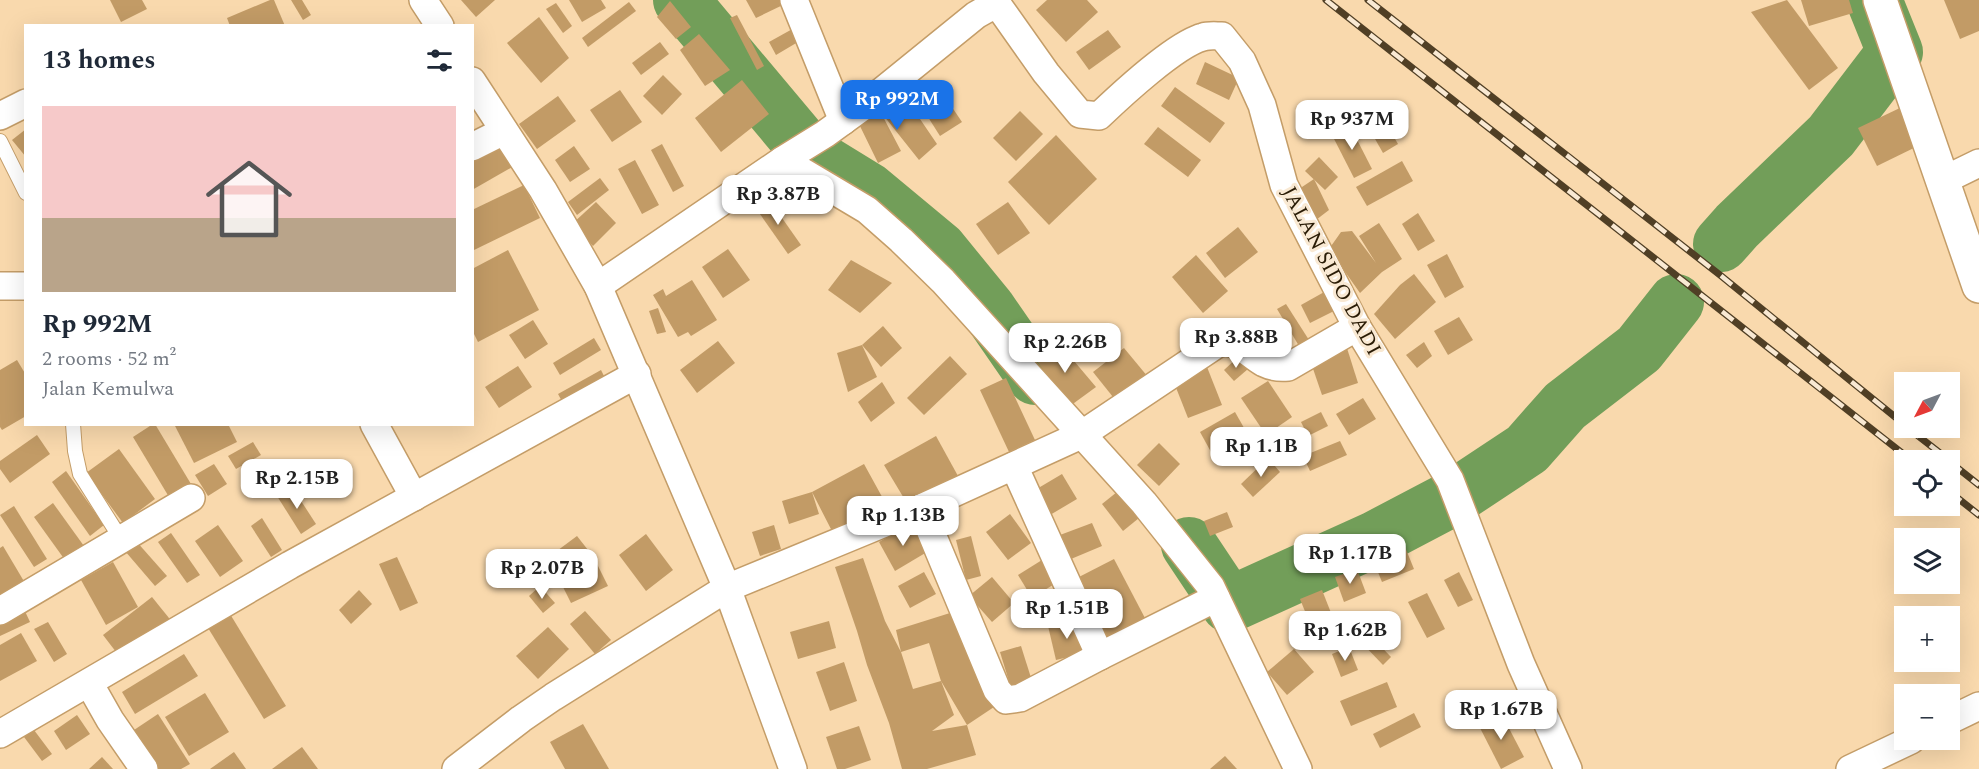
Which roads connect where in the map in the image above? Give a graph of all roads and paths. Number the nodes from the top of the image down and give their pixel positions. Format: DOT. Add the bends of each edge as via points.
graph roads {
  1 [pos="423,0"];
  2 [pos="794,0"];
  3 [pos="1880,0"];
  4 [pos="439,24"];
  5 [pos="474,84"];
  6 [pos="24,104"];
  7 [pos="0,116"];
  8 [pos="834,128"];
  9 [pos="504,131"];
  10 [pos="0,141"];
  11 [pos="474,146"];
  12 [pos="783,160"];
  13 [pos="1979,163"];
  14 [pos="1942,181"];
  15 [pos="24,189"];
  16 [pos="598,286"];
  17 [pos="1979,286"];
  18 [pos="1357,327"];
  19 [pos="637,374"];
  20 [pos="73,426"];
  21 [pos="375,426"];
  22 [pos="1088,430"];
  23 [pos="1014,466"];
  24 [pos="414,497"];
  25 [pos="190,498"];
  26 [pos="921,508"];
  27 [pos="121,540"];
  28 [pos="727,588"];
  29 [pos="1216,598"];
  30 [pos="0,611"];
  31 [pos="1100,656"];
  32 [pos="89,682"];
  33 [pos="1979,706"];
  34 [pos="1960,715"];
  35 [pos="1,730"];
  36 [pos="1894,748"];
  37 [pos="144,769"];
  38 [pos="456,769"];
  39 [pos="793,769"];
  40 [pos="1299,769"];
  41 [pos="1568,769"];
  42 [pos="1850,769"];
  1 -- 4 [label="street"];
  2 -- 8 [label="street"];
  3 -- 14 [label="main road"];
  5 -- 9 [label="street"];
  6 -- 7 [label="street"];
  8 -- 12 [label="street"];
  8 -- 18 [label="street, JALAN SIDO DADI" via="992,6 1000,8 1080,114 1099,116 1181,48 1204,36 1222,36 1242,61 1262,105 1284,185"];
  9 -- 11 [label="street"];
  9 -- 16 [label="street"];
  10 -- 15 [label="lane"];
  12 -- 16 [label="street"];
  12 -- 22 [label="street" via="867,210 901,240"];
  13 -- 14 [label="street"];
  14 -- 17 [label="main road"];
  16 -- 19 [label="street"];
  18 -- 22 [label="street" via="1288,367 1265,364 1233,342 1224,341"];
  18 -- 41 [label="street, JALAN SIDO DADI" via="1450,480 1521,664"];
  19 -- 24 [label="street"];
  19 -- 28 [label="street"];
  20 -- 27 [label="lane" via="80,474"];
  21 -- 24 [label="street"];
  22 -- 23 [label="street"];
  22 -- 29 [label="street"];
  23 -- 26 [label="street"];
  23 -- 31 [label="street"];
  24 -- 32 [label="street"];
  25 -- 27 [label="street"];
  26 -- 28 [label="street"];
  26 -- 31 [label="street" via="997,690 1006,700 1020,698"];
  27 -- 30 [label="street"];
  28 -- 38 [label="street" via="553,697"];
  28 -- 39 [label="street"];
  29 -- 31 [label="street"];
  29 -- 40 [label="street"];
  32 -- 35 [label="street"];
  32 -- 37 [label="street"];
  33 -- 34 [label="street"];
  36 -- 42 [label="street"];
}
